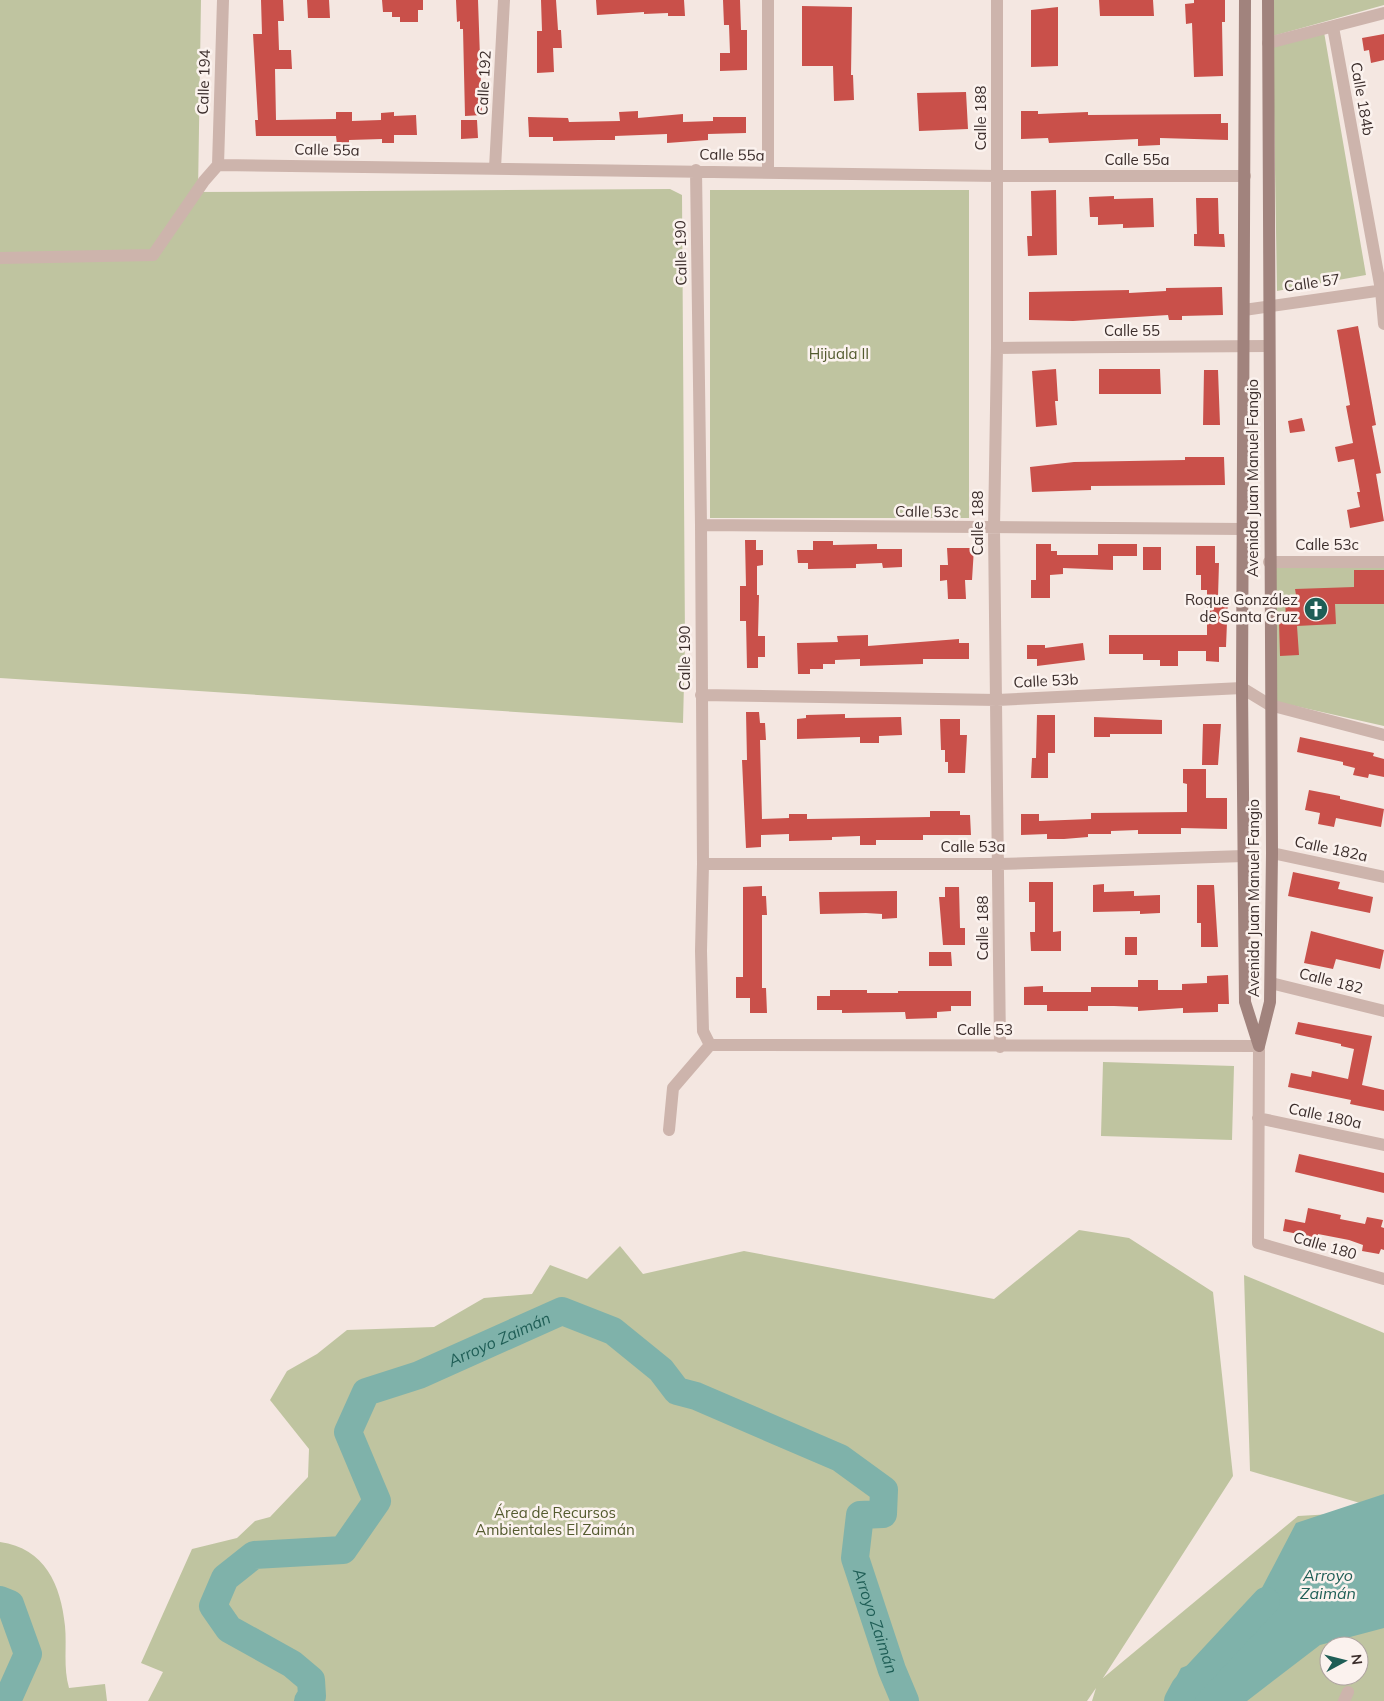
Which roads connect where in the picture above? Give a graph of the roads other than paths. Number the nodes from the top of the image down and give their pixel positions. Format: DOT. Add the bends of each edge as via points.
graph roads {
  1 [pos="223,0"];
  2 [pos="504,0"];
  3 [pos="768,0"];
  4 [pos="997,0"];
  5 [pos="1245,0"];
  6 [pos="1268,0"];
  7 [pos="1384,13"];
  8 [pos="1333,27"];
  9 [pos="1268,43"];
  10 [pos="218,166"];
  11 [pos="495,168"];
  12 [pos="696,170"];
  13 [pos="768,171"];
  14 [pos="997,176"];
  15 [pos="1245,176"];
  16 [pos="0,258"];
  17 [pos="1382,290"];
  18 [pos="1268,306"];
  19 [pos="1244,310"];
  20 [pos="1384,324"];
  21 [pos="1268,346"];
  22 [pos="1244,347"];
  23 [pos="997,348"];
  24 [pos="701,525"];
  25 [pos="994,529"];
  26 [pos="1243,529"];
  27 [pos="1269,562"];
  28 [pos="1384,562"];
  29 [pos="1242,688"];
  30 [pos="701,695"];
  31 [pos="997,700"];
  32 [pos="1270,705"];
  33 [pos="1384,735"];
  34 [pos="1272,853"];
  35 [pos="1244,856"];
  36 [pos="703,864"];
  37 [pos="999,864"];
  38 [pos="1384,877"];
  39 [pos="1270,983"];
  40 [pos="1384,1011"];
  41 [pos="710,1045"];
  42 [pos="1259,1046"];
  43 [pos="1000,1047"];
  44 [pos="1258,1118"];
  45 [pos="669,1130"];
  46 [pos="1384,1145"];
  47 [pos="1384,1279"];
  1 -- 10 [label="street, Calle 194"];
  2 -- 11 [label="street, Calle 192"];
  3 -- 13 [label="street"];
  4 -- 14 [label="street, Calle 188"];
  5 -- 15 [label="main road, Avenida Juan Manuel Fangio"];
  6 -- 9 [label="main road, Avenida Juan Manuel Fangio"];
  7 -- 8 [label="street"];
  8 -- 9 [label="street"];
  8 -- 17 [label="street, Calle 184b"];
  9 -- 18 [label="main road, Avenida Juan Manuel Fangio"];
  10 -- 11 [label="street, Calle 55a"];
  10 -- 16 [label="street" via="153,255"];
  11 -- 12 [label="street, Calle 55a"];
  12 -- 13 [label="street, Calle 55a"];
  12 -- 24 [label="street, Calle 190"];
  13 -- 14 [label="street, Calle 55a"];
  14 -- 15 [label="street, Calle 55a"];
  14 -- 23 [label="street, Calle 188"];
  15 -- 19 [label="main road, Avenida Juan Manuel Fangio"];
  17 -- 18 [label="street, Calle 57"];
  17 -- 20 [label="street, Calle 184b"];
  18 -- 19 [label="street, Calle 57"];
  18 -- 21 [label="main road, Avenida Juan Manuel Fangio"];
  19 -- 22 [label="main road, Avenida Juan Manuel Fangio"];
  21 -- 22 [label="street, Calle 55"];
  21 -- 27 [label="main road, Avenida Juan Manuel Fangio"];
  22 -- 23 [label="street, Calle 55"];
  22 -- 26 [label="main road, Avenida Juan Manuel Fangio"];
  23 -- 25 [label="street, Calle 188"];
  24 -- 25 [label="street, Calle 53c"];
  24 -- 30 [label="street, Calle 190"];
  25 -- 26 [label="street, Calle 53c"];
  25 -- 31 [label="street, Calle 188"];
  26 -- 29 [label="main road, Avenida Juan Manuel Fangio"];
  27 -- 28 [label="street, Calle 53c"];
  27 -- 32 [label="main road, Avenida Juan Manuel Fangio"];
  29 -- 31 [label="street, Calle 53b"];
  29 -- 32 [label="street"];
  29 -- 35 [label="main road, Avenida Juan Manuel Fangio"];
  30 -- 31 [label="street, Calle 53b"];
  30 -- 36 [label="street, Calle 190"];
  31 -- 37 [label="street, Calle 188"];
  32 -- 33 [label="street"];
  32 -- 34 [label="main road, Avenida Juan Manuel Fangio"];
  34 -- 38 [label="street, Calle 182a"];
  34 -- 39 [label="main road, Avenida Juan Manuel Fangio"];
  35 -- 37 [label="street, Calle 53a"];
  35 -- 42 [label="main road, Avenida Juan Manuel Fangio" via="1245,1002"];
  36 -- 37 [label="street, Calle 53a"];
  36 -- 41 [label="street, Calle 190" via="700,951 703,1031"];
  37 -- 43 [label="street, Calle 188"];
  39 -- 40 [label="street, Calle 182"];
  39 -- 42 [label="main road, Avenida Juan Manuel Fangio" via="1270,1002"];
  41 -- 43 [label="street, Calle 53"];
  41 -- 45 [label="street" via="673,1088"];
  42 -- 43 [label="street, Calle 53"];
  42 -- 44 [label="street"];
  44 -- 46 [label="street, Calle 180a"];
  44 -- 47 [label="street, Calle 180" via="1258,1244"];
}
